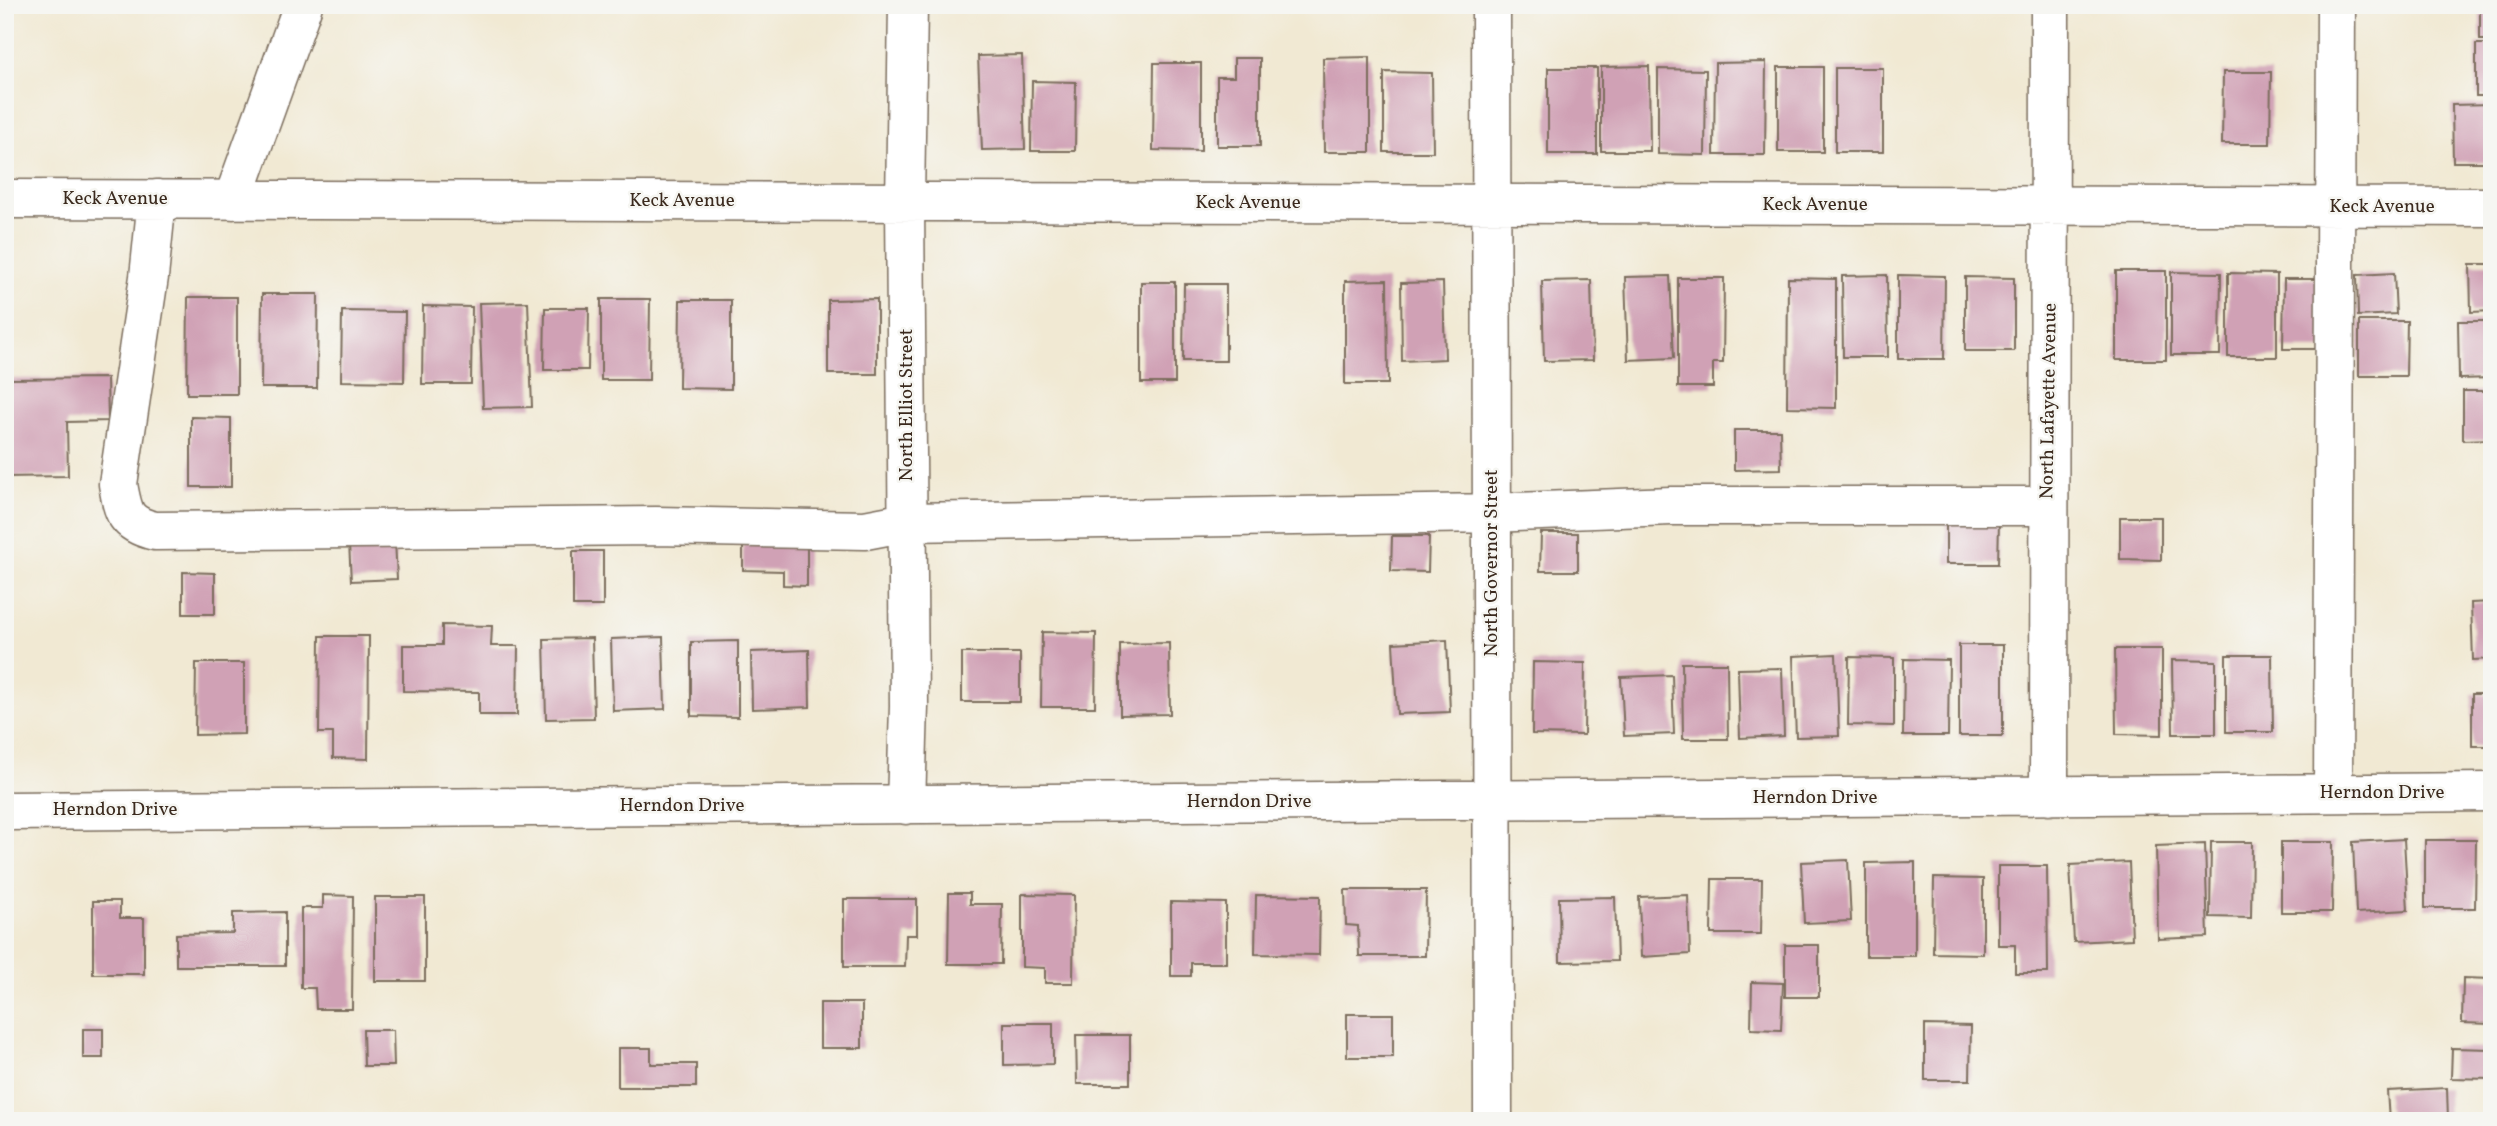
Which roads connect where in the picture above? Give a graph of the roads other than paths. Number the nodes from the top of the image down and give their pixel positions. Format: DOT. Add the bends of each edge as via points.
graph roads {
  1 [pos="303,5"];
  2 [pos="908,5"];
  3 [pos="1491,5"];
  4 [pos="2050,5"];
  5 [pos="2336,5"];
  6 [pos="5,199"];
  7 [pos="157,199"];
  8 [pos="233,200"];
  9 [pos="905,202"];
  10 [pos="1491,204"];
  11 [pos="2051,206"];
  12 [pos="2336,206"];
  13 [pos="2492,207"];
  14 [pos="2048,506"];
  15 [pos="1492,513"];
  16 [pos="907,522"];
  17 [pos="2333,793"];
  18 [pos="2492,793"];
  19 [pos="2049,796"];
  20 [pos="1492,800"];
  21 [pos="906,805"];
  22 [pos="5,811"];
  23 [pos="1493,1121"];
  1 -- 8 [label="street"];
  2 -- 9 [label="street, North Elliot Street"];
  3 -- 10 [label="street, North Governor Street"];
  4 -- 11 [label="street, North Lafayette Avenue"];
  5 -- 12 [label="street"];
  6 -- 7 [label="street, Keck Avenue"];
  7 -- 8 [label="street, Keck Avenue"];
  7 -- 16 [label="street" via="118,484 126,516 138,527 155,531 656,526 865,530"];
  8 -- 9 [label="street, Keck Avenue"];
  9 -- 10 [label="street, Keck Avenue"];
  9 -- 16 [label="street, North Elliot Street"];
  10 -- 11 [label="street, Keck Avenue"];
  10 -- 15 [label="street, North Governor Street"];
  11 -- 12 [label="street, Keck Avenue"];
  11 -- 14 [label="street, North Lafayette Avenue"];
  12 -- 13 [label="street, Keck Avenue"];
  12 -- 17 [label="street"];
  14 -- 15 [label="street" via="1671,506"];
  14 -- 19 [label="street, North Lafayette Avenue"];
  15 -- 16 [label="street"];
  15 -- 20 [label="street, North Governor Street"];
  16 -- 21 [label="street, North Elliot Street"];
  17 -- 18 [label="street, Herndon Drive"];
  17 -- 19 [label="street, Herndon Drive"];
  19 -- 20 [label="street, Herndon Drive"];
  20 -- 21 [label="street, Herndon Drive"];
  20 -- 23 [label="street, North Governor Street"];
  21 -- 22 [label="street, Herndon Drive"];
}
